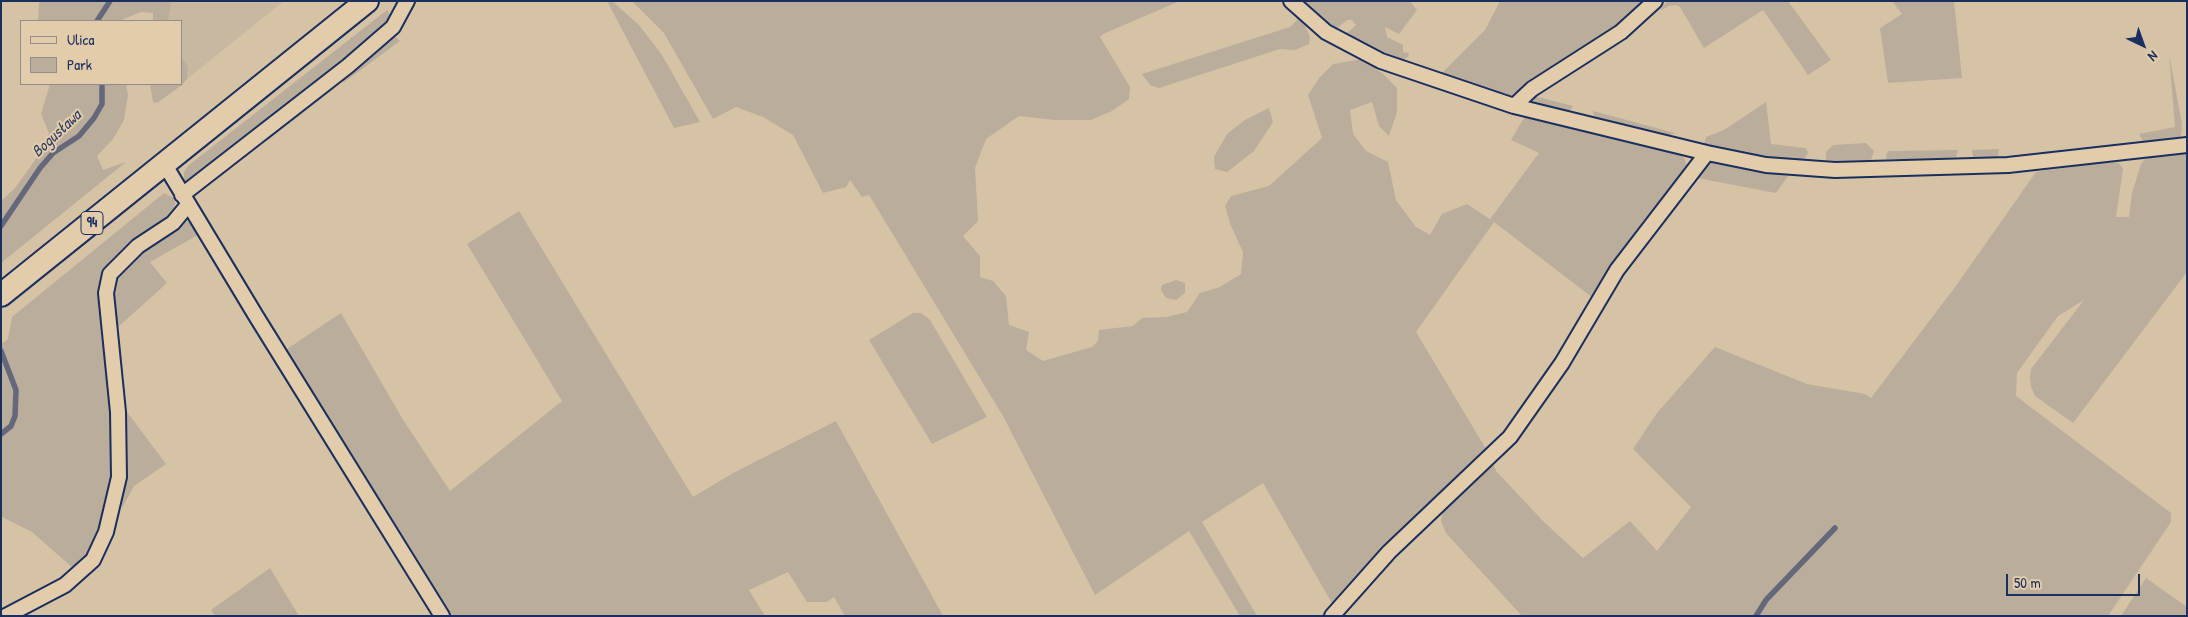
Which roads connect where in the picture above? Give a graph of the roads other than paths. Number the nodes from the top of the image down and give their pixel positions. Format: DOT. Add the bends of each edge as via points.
graph roads {
  1 [pos="367,1"];
  2 [pos="407,1"];
  3 [pos="1291,1"];
  4 [pos="1655,1"];
  5 [pos="1514,106"];
  6 [pos="2187,145"];
  7 [pos="1707,153"];
  8 [pos="165,165"];
  9 [pos="185,200"];
  10 [pos="1,295"];
  11 [pos="6,616"];
  12 [pos="442,616"];
  13 [pos="1332,616"];
  1 -- 8 [label="main road, 94"];
  2 -- 9 [label="street" via="393,28"];
  3 -- 5 [label="street" via="1326,32 1381,61"];
  4 -- 5 [label="street" via="1621,32 1532,88"];
  5 -- 7 [label="street"];
  6 -- 7 [label="street" via="2008,165 1835,170 1766,165"];
  7 -- 13 [label="street" via="1617,270 1562,363 1510,437 1389,552"];
  8 -- 9 [label="street"];
  8 -- 10 [label="main road, 94"];
  9 -- 11 [label="street" via="174,223 138,246 110,274 106,292 118,412 119,477 109,524 92,560 65,585"];
  9 -- 12 [label="street"];
}
